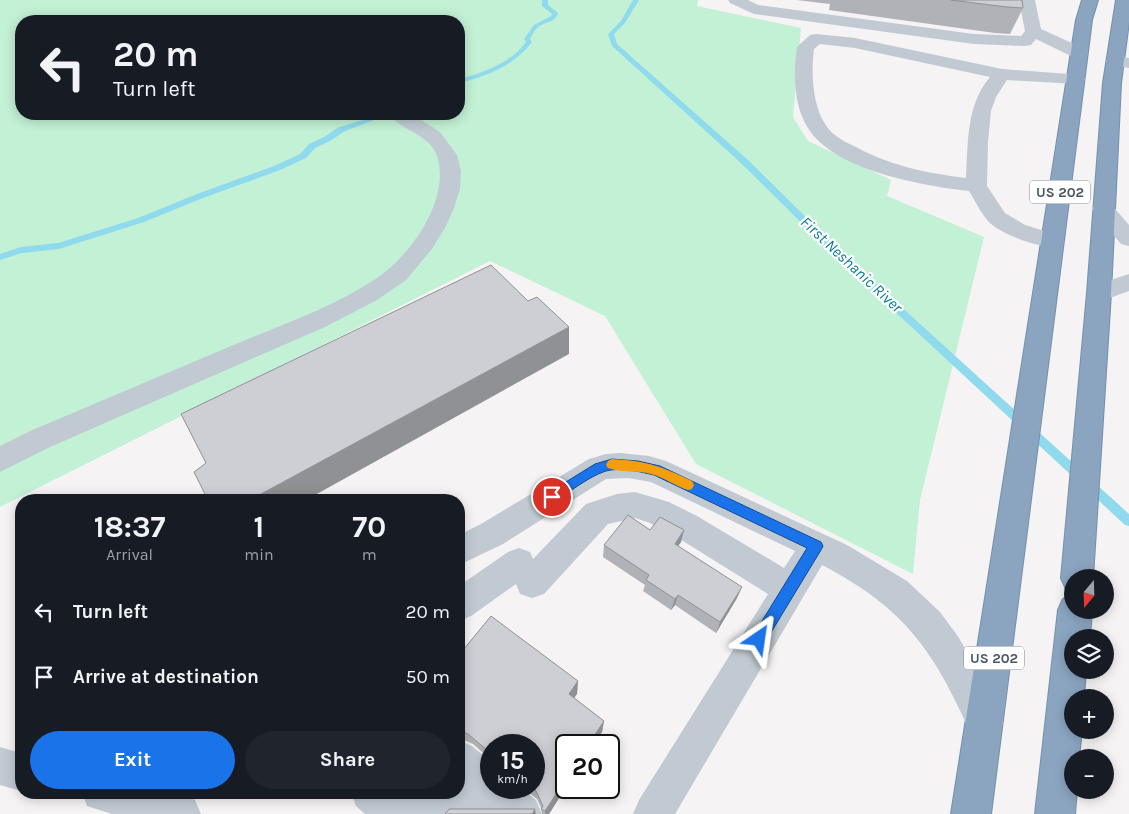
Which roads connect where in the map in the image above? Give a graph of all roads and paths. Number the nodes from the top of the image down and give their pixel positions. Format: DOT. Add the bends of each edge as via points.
graph roads {
  1 [pos="736,0"];
  2 [pos="1027,0"];
  3 [pos="1090,0"];
  4 [pos="1124,14"];
  5 [pos="1033,32"];
  6 [pos="1079,53"];
  7 [pos="1122,62"];
  8 [pos="1002,74"];
  9 [pos="1076,79"];
  10 [pos="408,120"];
  11 [pos="976,186"];
  12 [pos="1103,209"];
  13 [pos="1129,239"];
  14 [pos="1053,241"];
  15 [pos="1129,282"];
  16 [pos="1099,293"];
  17 [pos="0,460"];
  18 [pos="816,546"];
  19 [pos="465,548"];
  20 [pos="1078,569"];
  21 [pos="790,589"];
  22 [pos="465,602"];
  23 [pos="1068,679"];
  24 [pos="984,723"];
  25 [pos="465,765"];
  26 [pos="0,766"];
  27 [pos="15,770"];
  28 [pos="142,799"];
  29 [pos="377,799"];
  30 [pos="418,799"];
  31 [pos="465,799"];
  32 [pos="172,804"];
  33 [pos="393,814"];
  34 [pos="434,814"];
  35 [pos="481,814"];
  36 [pos="522,814"];
  37 [pos="653,814"];
  38 [pos="971,814"];
  39 [pos="1055,814"];
  1 -- 5 [label="lane" via="754,9 974,39 1024,41"];
  2 -- 5 [label="lane"];
  3 -- 6 [label="highway, US 202"];
  4 -- 7 [label="highway, US 202"];
  5 -- 6 [label="lane"];
  6 -- 9 [label="highway, US 202"];
  7 -- 12 [label="highway, US 202"];
  8 -- 9 [label="lane"];
  8 -- 11 [label="lane" via="993,82 982,114"];
  8 -- 11 [label="lane" via="856,43 816,39 806,46 807,108 821,132 842,148 869,161 917,178"];
  9 -- 14 [label="highway, US 202"];
  10 -- 17 [label="lane" via="438,140 448,155 452,176 442,212 428,239 410,263 386,284 322,318"];
  11 -- 14 [label="lane" via="997,218 1017,230"];
  12 -- 13 [label="lane"];
  12 -- 16 [label="highway, US 202"];
  14 -- 24 [label="highway, US 202"];
  15 -- 16 [label="lane"];
  16 -- 20 [label="highway, US 202"];
  18 -- 19 [label="lane" via="656,470 612,464 599,468"];
  18 -- 21 [label="lane"];
  18 -- 24 [label="lane" via="876,579 904,599 928,624 951,656"];
  21 -- 22 [label="lane" via="686,526 635,505 597,514 526,573"];
  21 -- 37 [label="lane"];
  23 -- 39 [label="highway"];
  24 -- 38 [label="highway, US 202"];
  25 -- 36 [label="lane"];
  26 -- 27 [label="lane"];
  28 -- 32 [label="lane"];
  29 -- 33 [label="lane"];
  30 -- 34 [label="lane"];
  31 -- 35 [label="lane"];
}
